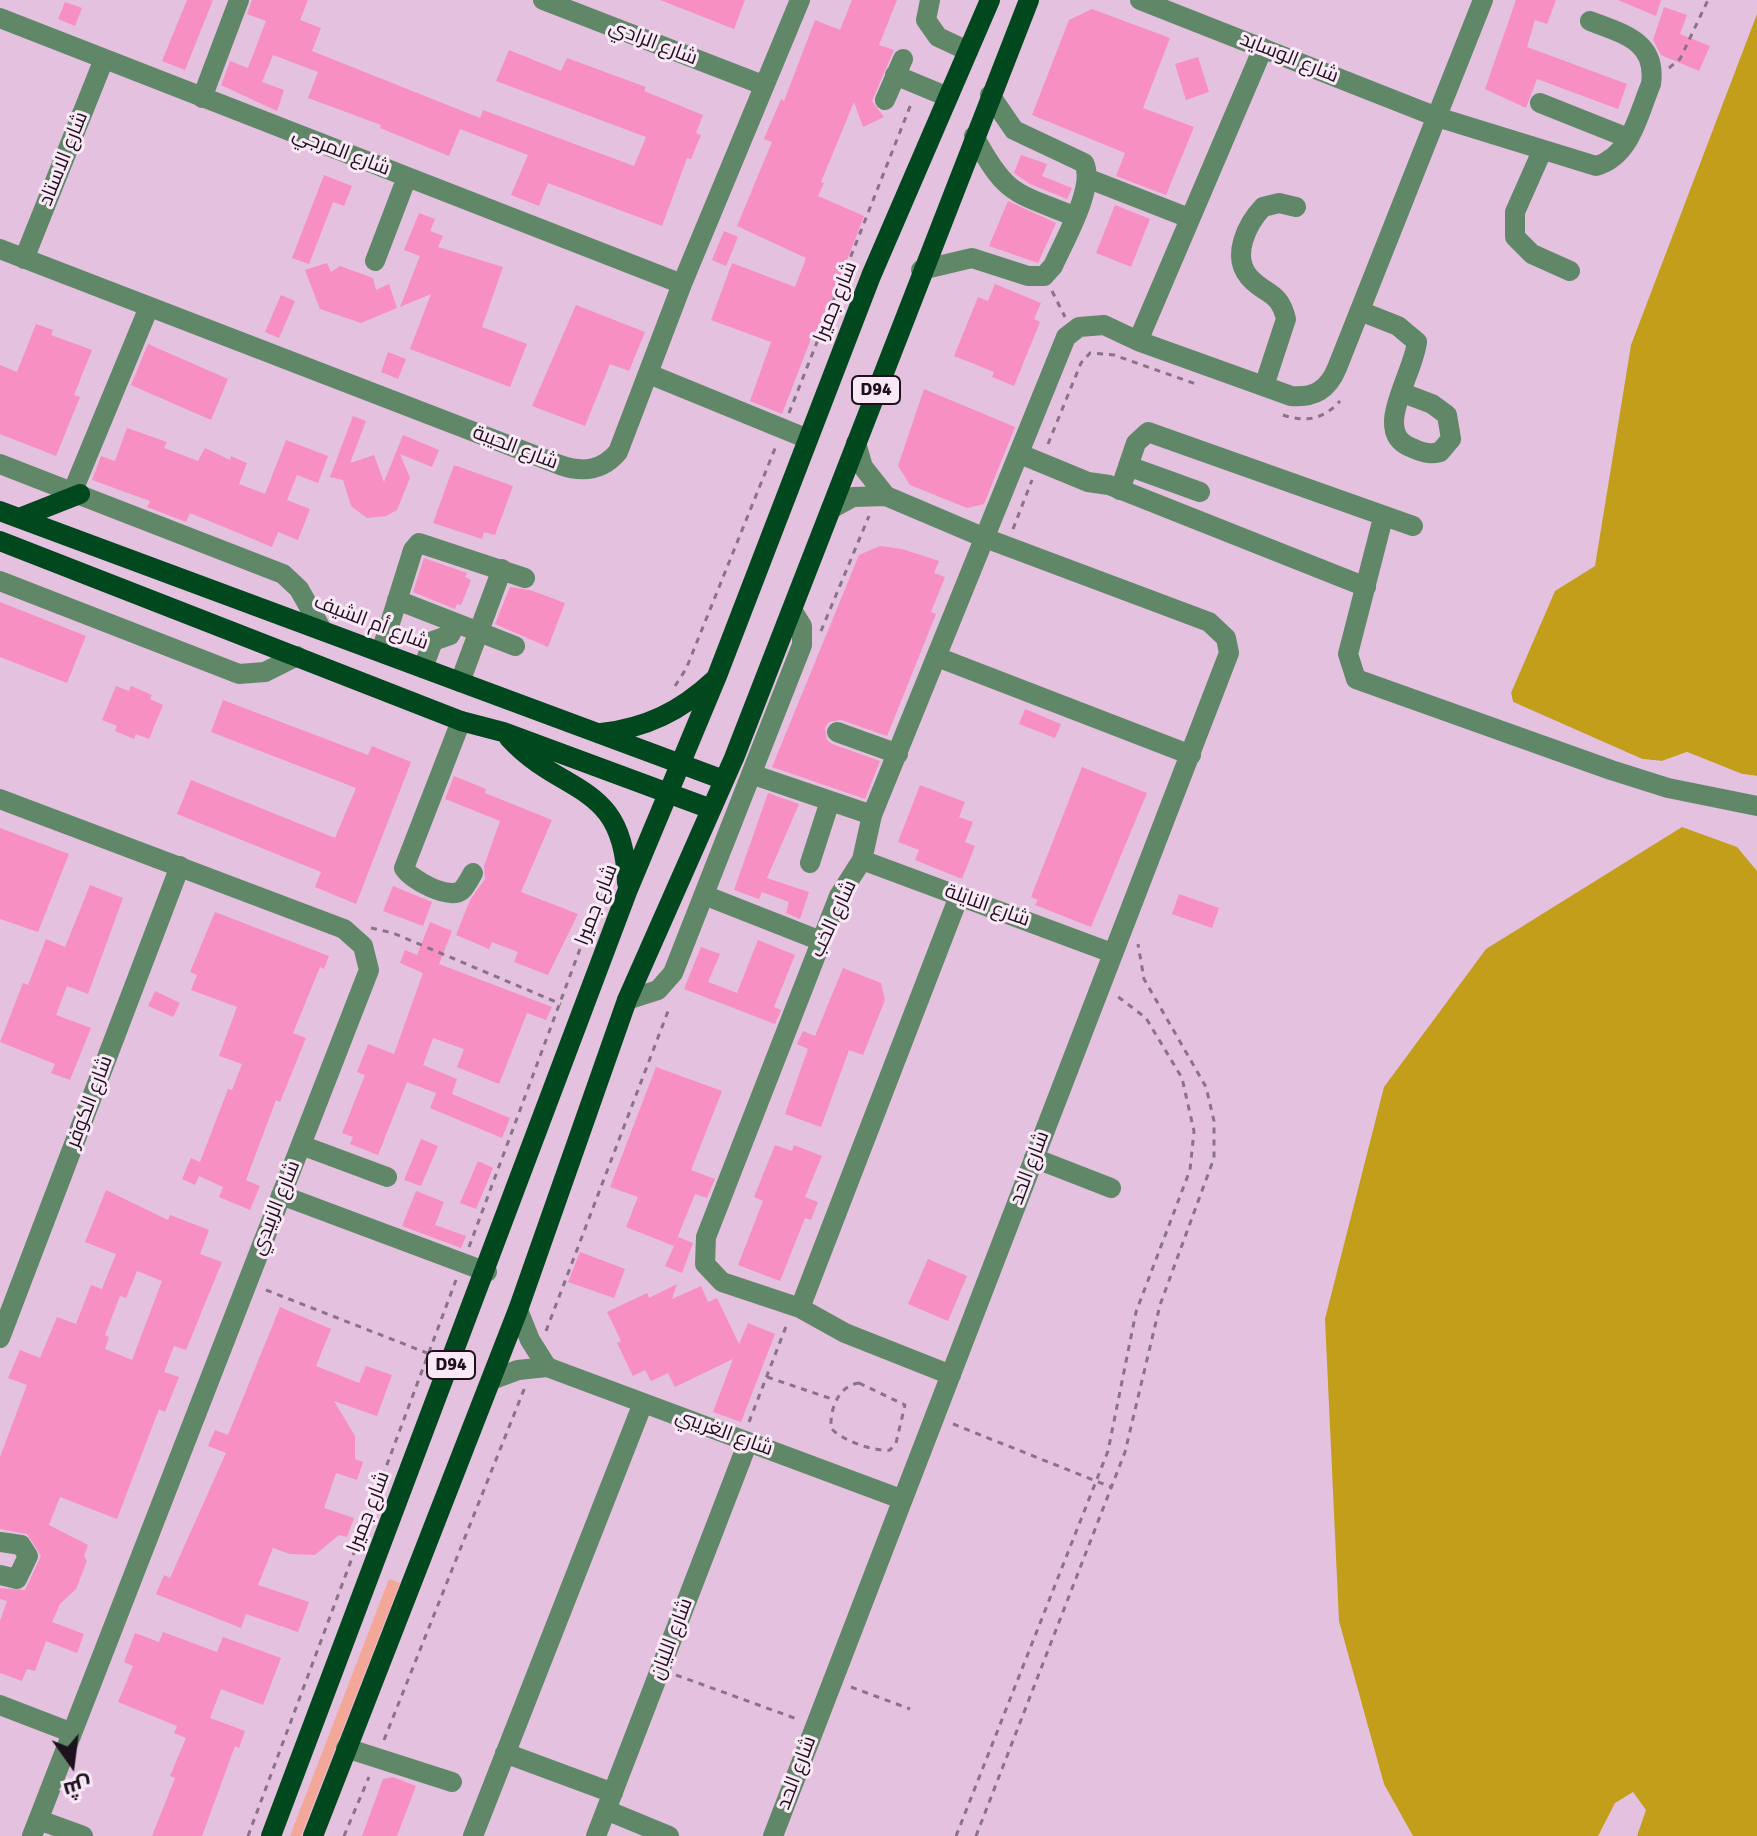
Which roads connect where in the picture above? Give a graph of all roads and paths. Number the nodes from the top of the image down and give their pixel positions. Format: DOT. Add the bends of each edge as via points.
graph roads {
  1 [pos="239,0"];
  2 [pos="543,0"];
  3 [pos="800,0"];
  4 [pos="930,0"];
  5 [pos="990,0"];
  6 [pos="1029,0"];
  7 [pos="1140,0"];
  8 [pos="1483,0"];
  9 [pos="1708,0"];
  10 [pos="0,18"];
  11 [pos="1590,21"];
  12 [pos="1263,48"];
  13 [pos="968,51"];
  14 [pos="104,59"];
  15 [pos="1651,84"];
  16 [pos="763,85"];
  17 [pos="919,85"];
  18 [pos="990,95"];
  19 [pos="948,97"];
  20 [pos="202,98"];
  21 [pos="885,100"];
  22 [pos="1540,103"];
  23 [pos="1437,117"];
  24 [pos="974,136"];
  25 [pos="1628,138"];
  26 [pos="1542,151"];
  27 [pos="407,177"];
  28 [pos="1089,179"];
  29 [pos="1296,207"];
  30 [pos="1074,216"];
  31 [pos="1189,218"];
  32 [pos="0,249"];
  33 [pos="24,259"];
  34 [pos="375,261"];
  35 [pos="921,270"];
  36 [pos="1570,271"];
  37 [pos="1044,276"];
  38 [pos="682,284"];
  39 [pos="149,307"];
  40 [pos="1360,311"];
  41 [pos="1075,329"];
  42 [pos="1138,341"];
  43 [pos="649,374"];
  44 [pos="1264,386"];
  45 [pos="1403,393"];
  46 [pos="783,428"];
  47 [pos="808,439"];
  48 [pos="856,443"];
  49 [pos="1022,449"];
  50 [pos="0,464"];
  51 [pos="1128,466"];
  52 [pos="1114,488"];
  53 [pos="1200,492"];
  54 [pos="76,494"];
  55 [pos="882,496"];
  56 [pos="831,509"];
  57 [pos="9,515"];
  58 [pos="1383,518"];
  59 [pos="1413,526"];
  60 [pos="985,538"];
  61 [pos="0,541"];
  62 [pos="502,569"];
  63 [pos="525,578"];
  64 [pos="0,581"];
  65 [pos="1366,587"];
  66 [pos="397,600"];
  67 [pos="792,610"];
  68 [pos="456,623"];
  69 [pos="322,630"];
  70 [pos="479,631"];
  71 [pos="819,636"];
  72 [pos="515,646"];
  73 [pos="381,652"];
  74 [pos="297,656"];
  75 [pos="937,657"];
  76 [pos="423,668"];
  77 [pos="717,676"];
  78 [pos="460,682"];
  79 [pos="674,687"];
  80 [pos="461,721"];
  81 [pos="503,732"];
  82 [pos="837,732"];
  83 [pos="597,734"];
  84 [pos="898,754"];
  85 [pos="1191,755"];
  86 [pos="680,765"];
  87 [pos="751,774"];
  88 [pos="724,780"];
  89 [pos="668,794"];
  90 [pos="0,799"];
  91 [pos="830,801"];
  92 [pos="1757,806"];
  93 [pos="711,809"];
  94 [pos="872,815"];
  95 [pos="862,860"];
  96 [pos="810,863"];
  97 [pos="607,865"];
  98 [pos="180,866"];
  99 [pos="473,873"];
  100 [pos="627,892"];
  101 [pos="704,895"];
  102 [pos="959,896"];
  103 [pos="344,929"];
  104 [pos="1139,936"];
  105 [pos="821,941"];
  106 [pos="1112,953"];
  107 [pos="1099,987"];
  108 [pos="627,1000"];
  109 [pos="672,1001"];
  110 [pos="561,1004"];
  111 [pos="301,1145"];
  112 [pos="1034,1158"];
  113 [pos="387,1177"];
  114 [pos="1111,1188"];
  115 [pos="281,1195"];
  116 [pos="463,1262"];
  117 [pos="487,1272"];
  118 [pos="247,1283"];
  119 [pos="797,1307"];
  120 [pos="518,1310"];
  121 [pos="0,1338"];
  122 [pos="427,1353"];
  123 [pos="539,1363"];
  124 [pos="951,1375"];
  125 [pos="767,1377"];
  126 [pos="491,1380"];
  127 [pos="837,1401"];
  128 [pos="643,1403"];
  129 [pos="934,1417"];
  130 [pos="745,1441"];
  131 [pos="1096,1481"];
  132 [pos="1111,1487"];
  133 [pos="901,1499"];
  134 [pos="0,1542"];
  135 [pos="0,1575"];
  136 [pos="661,1669"];
  137 [pos="833,1680"];
  138 [pos="0,1705"];
  139 [pos="910,1709"];
  140 [pos="815,1726"];
  141 [pos="70,1732"];
  142 [pos="346,1748"];
  143 [pos="505,1753"];
  144 [pos="377,1759"];
  145 [pos="452,1782"];
  146 [pos="609,1802"];
  147 [pos="36,1828"];
  148 [pos="83,1836"];
  149 [pos="248,1836"];
  150 [pos="271,1836"];
  151 [pos="313,1836"];
  152 [pos="344,1836"];
  153 [pos="473,1836"];
  154 [pos="596,1836"];
  155 [pos="669,1836"];
  156 [pos="773,1836"];
  157 [pos="956,1836"];
  158 [pos="976,1836"];
  1 -- 20 [label="street"];
  2 -- 16 [label="street, شارع الرادي"];
  3 -- 16 [label="street, شارع الحيبة"];
  4 -- 13 [label="street" via="926,20 938,37"];
  5 -- 13 [label="main road, شارع جميرا / D94"];
  6 -- 18 [label="main road, D94"];
  7 -- 12 [label="street, شارع الوسايد"];
  8 -- 23 [label="street"];
  9 -- 15 [label="path" via="1680,59"];
  10 -- 14 [label="street, شارع المرجي"];
  11 -- 15 [label="street" via="1638,41 1651,60"];
  12 -- 23 [label="street, شارع الوسايد"];
  12 -- 31 [label="street"];
  13 -- 19 [label="main road, شارع جميرا / D94"];
  14 -- 20 [label="street, شارع المرجي"];
  14 -- 33 [label="street, شارع الاستاد"];
  15 -- 25 [label="street"];
  16 -- 38 [label="street, شارع الحيبة"];
  17 -- 19 [label="street"];
  17 -- 21 [label="street" via="899,67"];
  17 -- 46 [label="path"];
  18 -- 24 [label="main road, D94"];
  18 -- 28 [label="street" via="1008,124 1077,157"];
  19 -- 47 [label="main road, شارع جميرا / D94"];
  20 -- 27 [label="street, شارع المرجي"];
  22 -- 25 [label="street"];
  23 -- 26 [label="street, شارع الوسايد"];
  23 -- 40 [label="street"];
  24 -- 30 [label="street" via="1011,190"];
  24 -- 35 [label="main road, D94"];
  25 -- 26 [label="street, شارع الوسايد" via="1621,153 1596,166"];
  26 -- 36 [label="street" via="1515,212 1515,237 1532,254"];
  27 -- 34 [label="street"];
  27 -- 38 [label="street, شارع المرجي"];
  28 -- 30 [label="street"];
  28 -- 31 [label="street"];
  29 -- 44 [label="street" via="1263,207 1240,254 1248,276 1276,295 1286,319"];
  30 -- 37 [label="street"];
  31 -- 42 [label="street"];
  32 -- 33 [label="street, شارع الحيبة"];
  33 -- 39 [label="street, شارع الحيبة"];
  35 -- 37 [label="street" via="972,258"];
  35 -- 48 [label="main road, D94"];
  37 -- 41 [label="path"];
  38 -- 43 [label="street, شارع الحيبة"];
  39 -- 43 [label="street, شارع الحيبة" via="572,469 596,468 618,452"];
  39 -- 54 [label="street"];
  40 -- 44 [label="street" via="1325,388 1303,397"];
  40 -- 45 [label="street" via="1398,326 1417,342"];
  41 -- 42 [label="street" via="1104,325"];
  41 -- 49 [label="street, شارع الخب"];
  42 -- 44 [label="street"];
  43 -- 46 [label="street"];
  46 -- 47 [label="street"];
  46 -- 79 [label="path" via="686,669"];
  47 -- 77 [label="main road, شارع جميرا / D94"];
  48 -- 55 [label="street" via="863,467"];
  48 -- 56 [label="main road, D94"];
  49 -- 52 [label="street" via="1095,485"];
  49 -- 60 [label="street, شارع الخب"];
  50 -- 54 [label="street"];
  51 -- 52 [label="street"];
  51 -- 53 [label="street"];
  51 -- 58 [label="street" via="1141,436 1159,434"];
  52 -- 65 [label="street"];
  54 -- 57 [label="main road"];
  54 -- 69 [label="street" via="283,574 299,589"];
  55 -- 56 [label="street" via="853,497"];
  55 -- 60 [label="street"];
  55 -- 71 [label="path"];
  56 -- 67 [label="main road, D94"];
  57 -- 69 [label="main road, شارع أم الشيف"];
  58 -- 59 [label="street"];
  58 -- 65 [label="street"];
  60 -- 75 [label="street, شارع الخب"];
  60 -- 85 [label="street, شارع الحد" via="1221,631 1228,661"];
  61 -- 74 [label="main road"];
  62 -- 63 [label="street"];
  62 -- 66 [label="street" via="419,543"];
  62 -- 70 [label="street"];
  64 -- 74 [label="street" via="239,674 265,672"];
  65 -- 92 [label="street" via="1348,654 1356,679 1611,770"];
  66 -- 68 [label="street"];
  66 -- 73 [label="street"];
  67 -- 87 [label="street" via="802,626 802,645"];
  67 -- 88 [label="main road, D94"];
  68 -- 70 [label="street"];
  68 -- 76 [label="street" via="450,635 433,641"];
  69 -- 73 [label="main road, شارع أم الشيف"];
  70 -- 72 [label="street"];
  70 -- 78 [label="street"];
  73 -- 76 [label="main road, شارع أم الشيف"];
  74 -- 80 [label="main road"];
  75 -- 84 [label="street, شارع الخب"];
  75 -- 85 [label="street"];
  76 -- 78 [label="main road, شارع أم الشيف"];
  77 -- 83 [label="main road" via="663,716"];
  77 -- 86 [label="main road, شارع جميرا / D94"];
  78 -- 83 [label="main road, شارع أم الشيف"];
  80 -- 81 [label="main road"];
  80 -- 99 [label="street" via="404,868 414,879 455,893"];
  81 -- 89 [label="main road"];
  81 -- 100 [label="main road" via="530,758 603,806 623,846"];
  82 -- 84 [label="street"];
  83 -- 86 [label="main road, شارع أم الشيف"];
  84 -- 94 [label="street, شارع الخب"];
  85 -- 106 [label="street, شارع الحد"];
  86 -- 88 [label="main road, شارع أم الشيف"];
  86 -- 89 [label="main road, شارع جميرا / D94"];
  87 -- 91 [label="street"];
  87 -- 101 [label="street"];
  88 -- 93 [label="main road, D94"];
  89 -- 93 [label="main road"];
  89 -- 100 [label="main road, شارع جميرا / D94"];
  90 -- 98 [label="street"];
  91 -- 94 [label="street"];
  91 -- 96 [label="street"];
  93 -- 108 [label="main road, D94"];
  94 -- 95 [label="street, شارع الخب"];
  95 -- 102 [label="street, شارع النايلة"];
  95 -- 105 [label="street, شارع الخب" via="839,896"];
  97 -- 110 [label="path"];
  98 -- 103 [label="street"];
  98 -- 121 [label="street, شارع الكوفر"];
  100 -- 117 [label="main road, شارع جميرا / D94"];
  101 -- 105 [label="street"];
  101 -- 108 [label="street" via="670,979 649,995"];
  102 -- 106 [label="street, شارع النايلة"];
  102 -- 119 [label="street"];
  103 -- 110 [label="path" via="393,933"];
  103 -- 111 [label="street, شارع الزبيدي" via="363,946 369,970"];
  104 -- 132 [label="path" via="1144,979 1202,1080 1215,1140 1210,1176 1160,1305 1135,1418"];
  105 -- 119 [label="street, شارع الخب" via="703,1248 705,1264 715,1277"];
  106 -- 107 [label="street, شارع الحد"];
  107 -- 112 [label="street, شارع الحد"];
  107 -- 131 [label="path" via="1134,1007 1156,1032 1182,1078 1194,1131 1190,1170 1140,1298 1114,1430"];
  108 -- 120 [label="main road, D94"];
  109 -- 123 [label="path"];
  110 -- 116 [label="path"];
  111 -- 113 [label="street"];
  111 -- 115 [label="street, شارع الزبيدي"];
  112 -- 114 [label="street"];
  112 -- 124 [label="street, شارع الحد"];
  115 -- 116 [label="street"];
  115 -- 118 [label="street, شارع الزبيدي"];
  116 -- 117 [label="street"];
  116 -- 122 [label="path"];
  117 -- 150 [label="main road, شارع جميرا / D94"];
  118 -- 122 [label="path"];
  118 -- 141 [label="street, شارع الزبيدي"];
  119 -- 124 [label="street, شارع الخب" via="845,1333"];
  119 -- 125 [label="path"];
  120 -- 123 [label="street"];
  120 -- 126 [label="main road, D94"];
  122 -- 149 [label="path"];
  123 -- 126 [label="street"];
  123 -- 128 [label="street, شارع الغريبي"];
  123 -- 144 [label="path"];
  124 -- 129 [label="street, شارع الحد"];
  125 -- 127 [label="path"];
  125 -- 130 [label="path"];
  126 -- 142 [label="main road, D94"];
  127 -- 127 [label="path" via="846,1387 859,1383 902,1403 904,1417 894,1447 881,1451 834,1432 831,1418"];
  128 -- 130 [label="street, شارع الغريبي"];
  128 -- 143 [label="street"];
  129 -- 131 [label="path"];
  129 -- 133 [label="street, شارع الحد"];
  130 -- 133 [label="street, شارع الغريبي"];
  130 -- 136 [label="street, شارع الليان"];
  131 -- 132 [label="path"];
  131 -- 157 [label="path"];
  132 -- 158 [label="path"];
  133 -- 137 [label="street, شارع الحد"];
  134 -- 135 [label="street" via="21,1545 28,1556 17,1579"];
  136 -- 140 [label="path"];
  136 -- 146 [label="street, شارع الليان"];
  137 -- 139 [label="path"];
  137 -- 140 [label="street, شارع الحد"];
  138 -- 141 [label="street"];
  140 -- 156 [label="street, شارع الحد"];
  141 -- 147 [label="street, شارع الزبيدي"];
  142 -- 144 [label="street"];
  142 -- 151 [label="main road, D94"];
  143 -- 146 [label="street"];
  143 -- 153 [label="street"];
  144 -- 145 [label="street"];
  144 -- 152 [label="path"];
  146 -- 154 [label="street, شارع الليان"];
  146 -- 155 [label="street"];
  147 -- 148 [label="street"];
}
